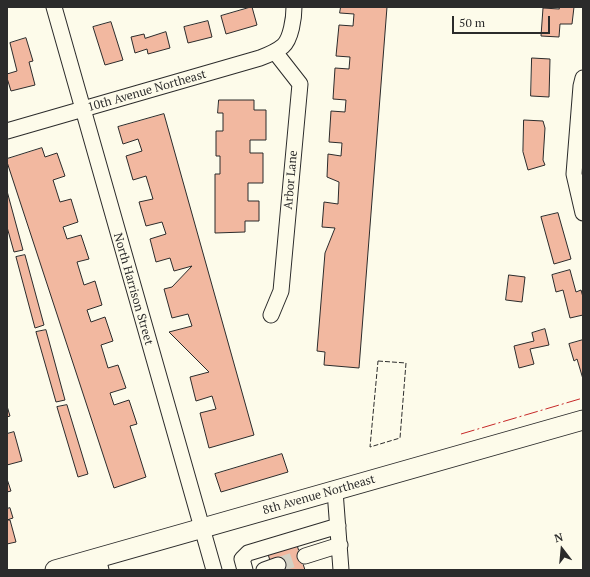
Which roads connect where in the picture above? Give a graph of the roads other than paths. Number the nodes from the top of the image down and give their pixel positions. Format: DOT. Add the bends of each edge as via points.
graph roads {
  1 [pos="54,7"];
  2 [pos="294,7"];
  3 [pos="279,48"];
  4 [pos="583,78"];
  5 [pos="83,110"];
  6 [pos="7,131"];
  7 [pos="583,213"];
  8 [pos="271,315"];
  9 [pos="583,420"];
  10 [pos="335,491"];
  11 [pos="338,526"];
  12 [pos="202,528"];
  13 [pos="340,545"];
  14 [pos="305,556"];
  15 [pos="100,564"];
  16 [pos="278,565"];
  17 [pos="339,569"];
  18 [pos="55,570"];
  19 [pos="214,570"];
  20 [pos="245,570"];
  21 [pos="264,570"];
  1 -- 5 [label="street, North Harrison Street"];
  2 -- 3 [label="street" via="289,35"];
  3 -- 5 [label="street, 10th Avenue Northeast" via="260,58"];
  3 -- 8 [label="street, Arbor Lane" via="300,84 281,291"];
  4 -- 7 [label="street" via="574,174"];
  5 -- 6 [label="street, 10th Avenue Northeast"];
  5 -- 12 [label="street, North Harrison Street"];
  9 -- 10 [label="main road, 8th Avenue Northeast"];
  10 -- 11 [label="street"];
  10 -- 12 [label="main road, 8th Avenue Northeast"];
  11 -- 13 [label="street"];
  11 -- 20 [label="street" via="248,553 242,559"];
  12 -- 15 [label="main road, 8th Avenue Northeast"];
  12 -- 19 [label="street, North Harrison Street"];
  13 -- 14 [label="street"];
  13 -- 17 [label="street"];
  15 -- 18 [label="main road, 8th Avenue Northeast"];
  16 -- 21 [label="street"];
}
